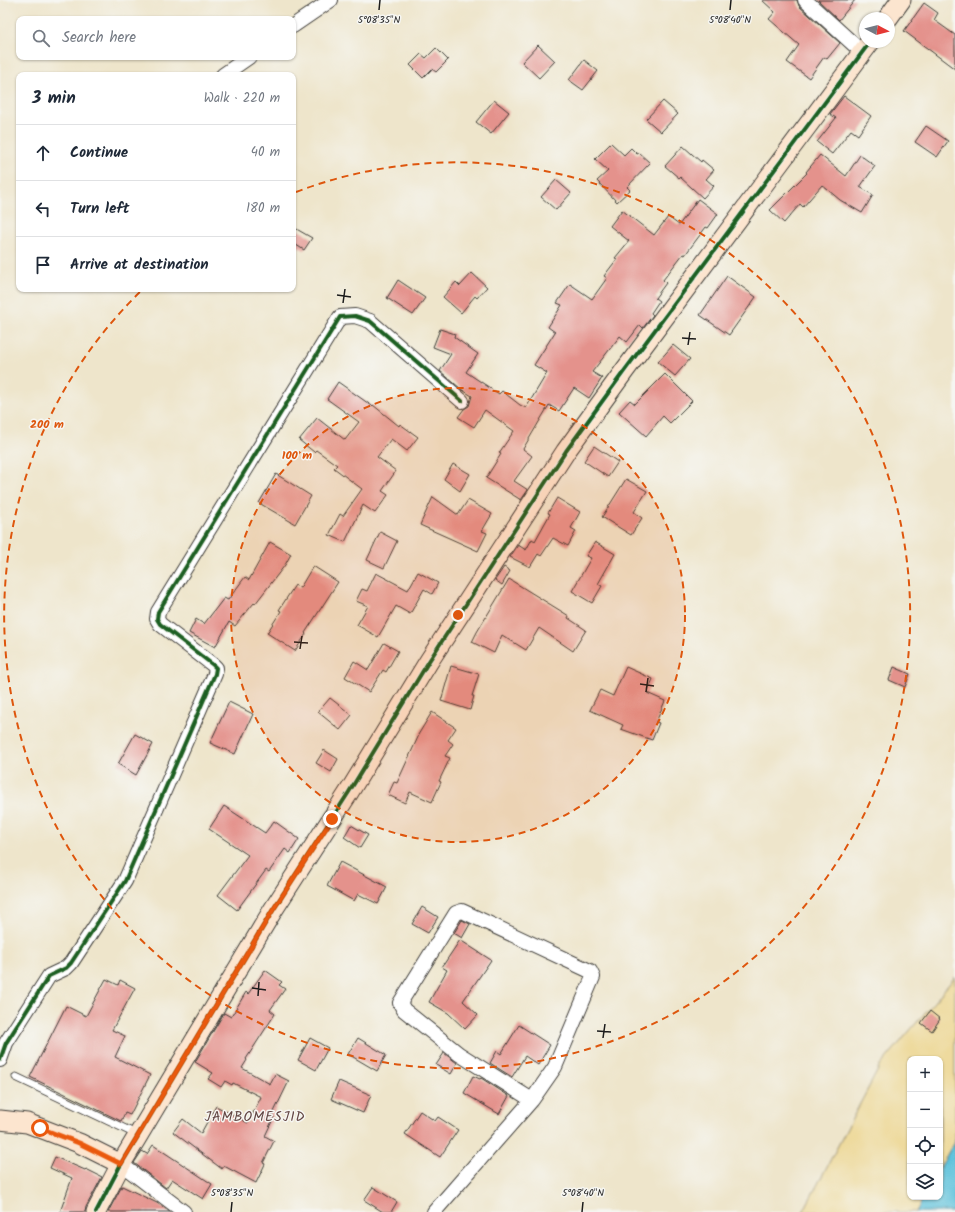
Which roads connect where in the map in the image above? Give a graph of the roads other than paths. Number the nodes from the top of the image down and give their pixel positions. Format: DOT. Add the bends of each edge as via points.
graph roads {
  1 [pos="331,0"];
  2 [pos="804,0"];
  3 [pos="901,0"];
  4 [pos="892,12"];
  5 [pos="296,24"];
  6 [pos="859,42"];
  7 [pos="865,48"];
  8 [pos="245,60"];
  9 [pos="227,72"];
  10 [pos="462,401"];
  11 [pos="0,1060"];
  12 [pos="16,1077"];
  13 [pos="532,1100"];
  14 [pos="0,1120"];
  15 [pos="138,1135"];
  16 [pos="121,1164"];
  17 [pos="96,1212"];
  18 [pos="184,1212"];
  19 [pos="434,1212"];
  1 -- 5 [label="street"];
  2 -- 6 [label="street"];
  3 -- 4 [label="street"];
  7 -- 15 [label="street" via="566,451 429,661 273,910"];
  8 -- 9 [label="street"];
  10 -- 11 [label="street" via="370,321 355,316 340,317 158,612 160,624 213,665 216,668 215,674 124,881 71,963 49,976 6,1043"];
  12 -- 15 [label="lane"];
  13 -- 13 [label="street" via="555,1067 593,977 590,971 462,911 456,913 400,1002 404,1010 459,1054"];
  13 -- 19 [label="street"];
  14 -- 16 [label="street" via="27,1123 79,1143"];
  15 -- 16 [label="street"];
  16 -- 17 [label="street"];
  16 -- 18 [label="street"];
}
